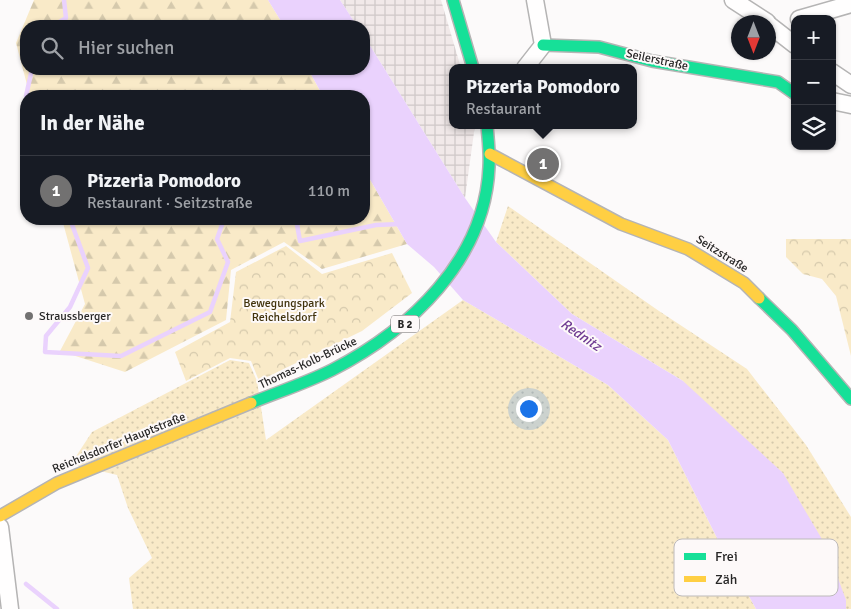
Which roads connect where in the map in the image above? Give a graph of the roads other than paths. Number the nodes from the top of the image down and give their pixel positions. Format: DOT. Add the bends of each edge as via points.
graph roads {
  1 [pos="453,0"];
  2 [pos="535,0"];
  3 [pos="733,0"];
  4 [pos="851,4"];
  5 [pos="755,15"];
  6 [pos="812,15"];
  7 [pos="791,21"];
  8 [pos="776,24"];
  9 [pos="776,30"];
  10 [pos="791,42"];
  11 [pos="544,45"];
  12 [pos="472,64"];
  13 [pos="527,64"];
  14 [pos="836,75"];
  15 [pos="851,85"];
  16 [pos="791,91"];
  17 [pos="836,102"];
  18 [pos="851,105"];
  19 [pos="488,129"];
  20 [pos="490,154"];
  21 [pos="851,399"];
  22 [pos="252,404"];
  23 [pos="0,516"];
  24 [pos="0,527"];
  25 [pos="10,609"];
  1 -- 12 [label="main road"];
  2 -- 11 [label="street"];
  3 -- 5 [label="street"];
  4 -- 6 [label="street"];
  7 -- 8 [label="street"];
  9 -- 10 [label="street"];
  11 -- 13 [label="street"];
  11 -- 16 [label="main road, Seilerstraße" via="599,47 652,61 778,82"];
  14 -- 15 [label="street"];
  17 -- 18 [label="street"];
  19 -- 20 [label="main road, B 2"];
  20 -- 21 [label="main road, Seitzstraße" via="621,224 688,249 744,284 792,330"];
  20 -- 22 [label="main road, Thomas-Kolb-Brücke / B 2" via="484,200 473,235 452,272 429,302 396,331 367,350 331,370"];
  22 -- 23 [label="main road, Reichelsdorfer Hauptstraße / B 2" via="57,483"];
  24 -- 25 [label="street"];
}
